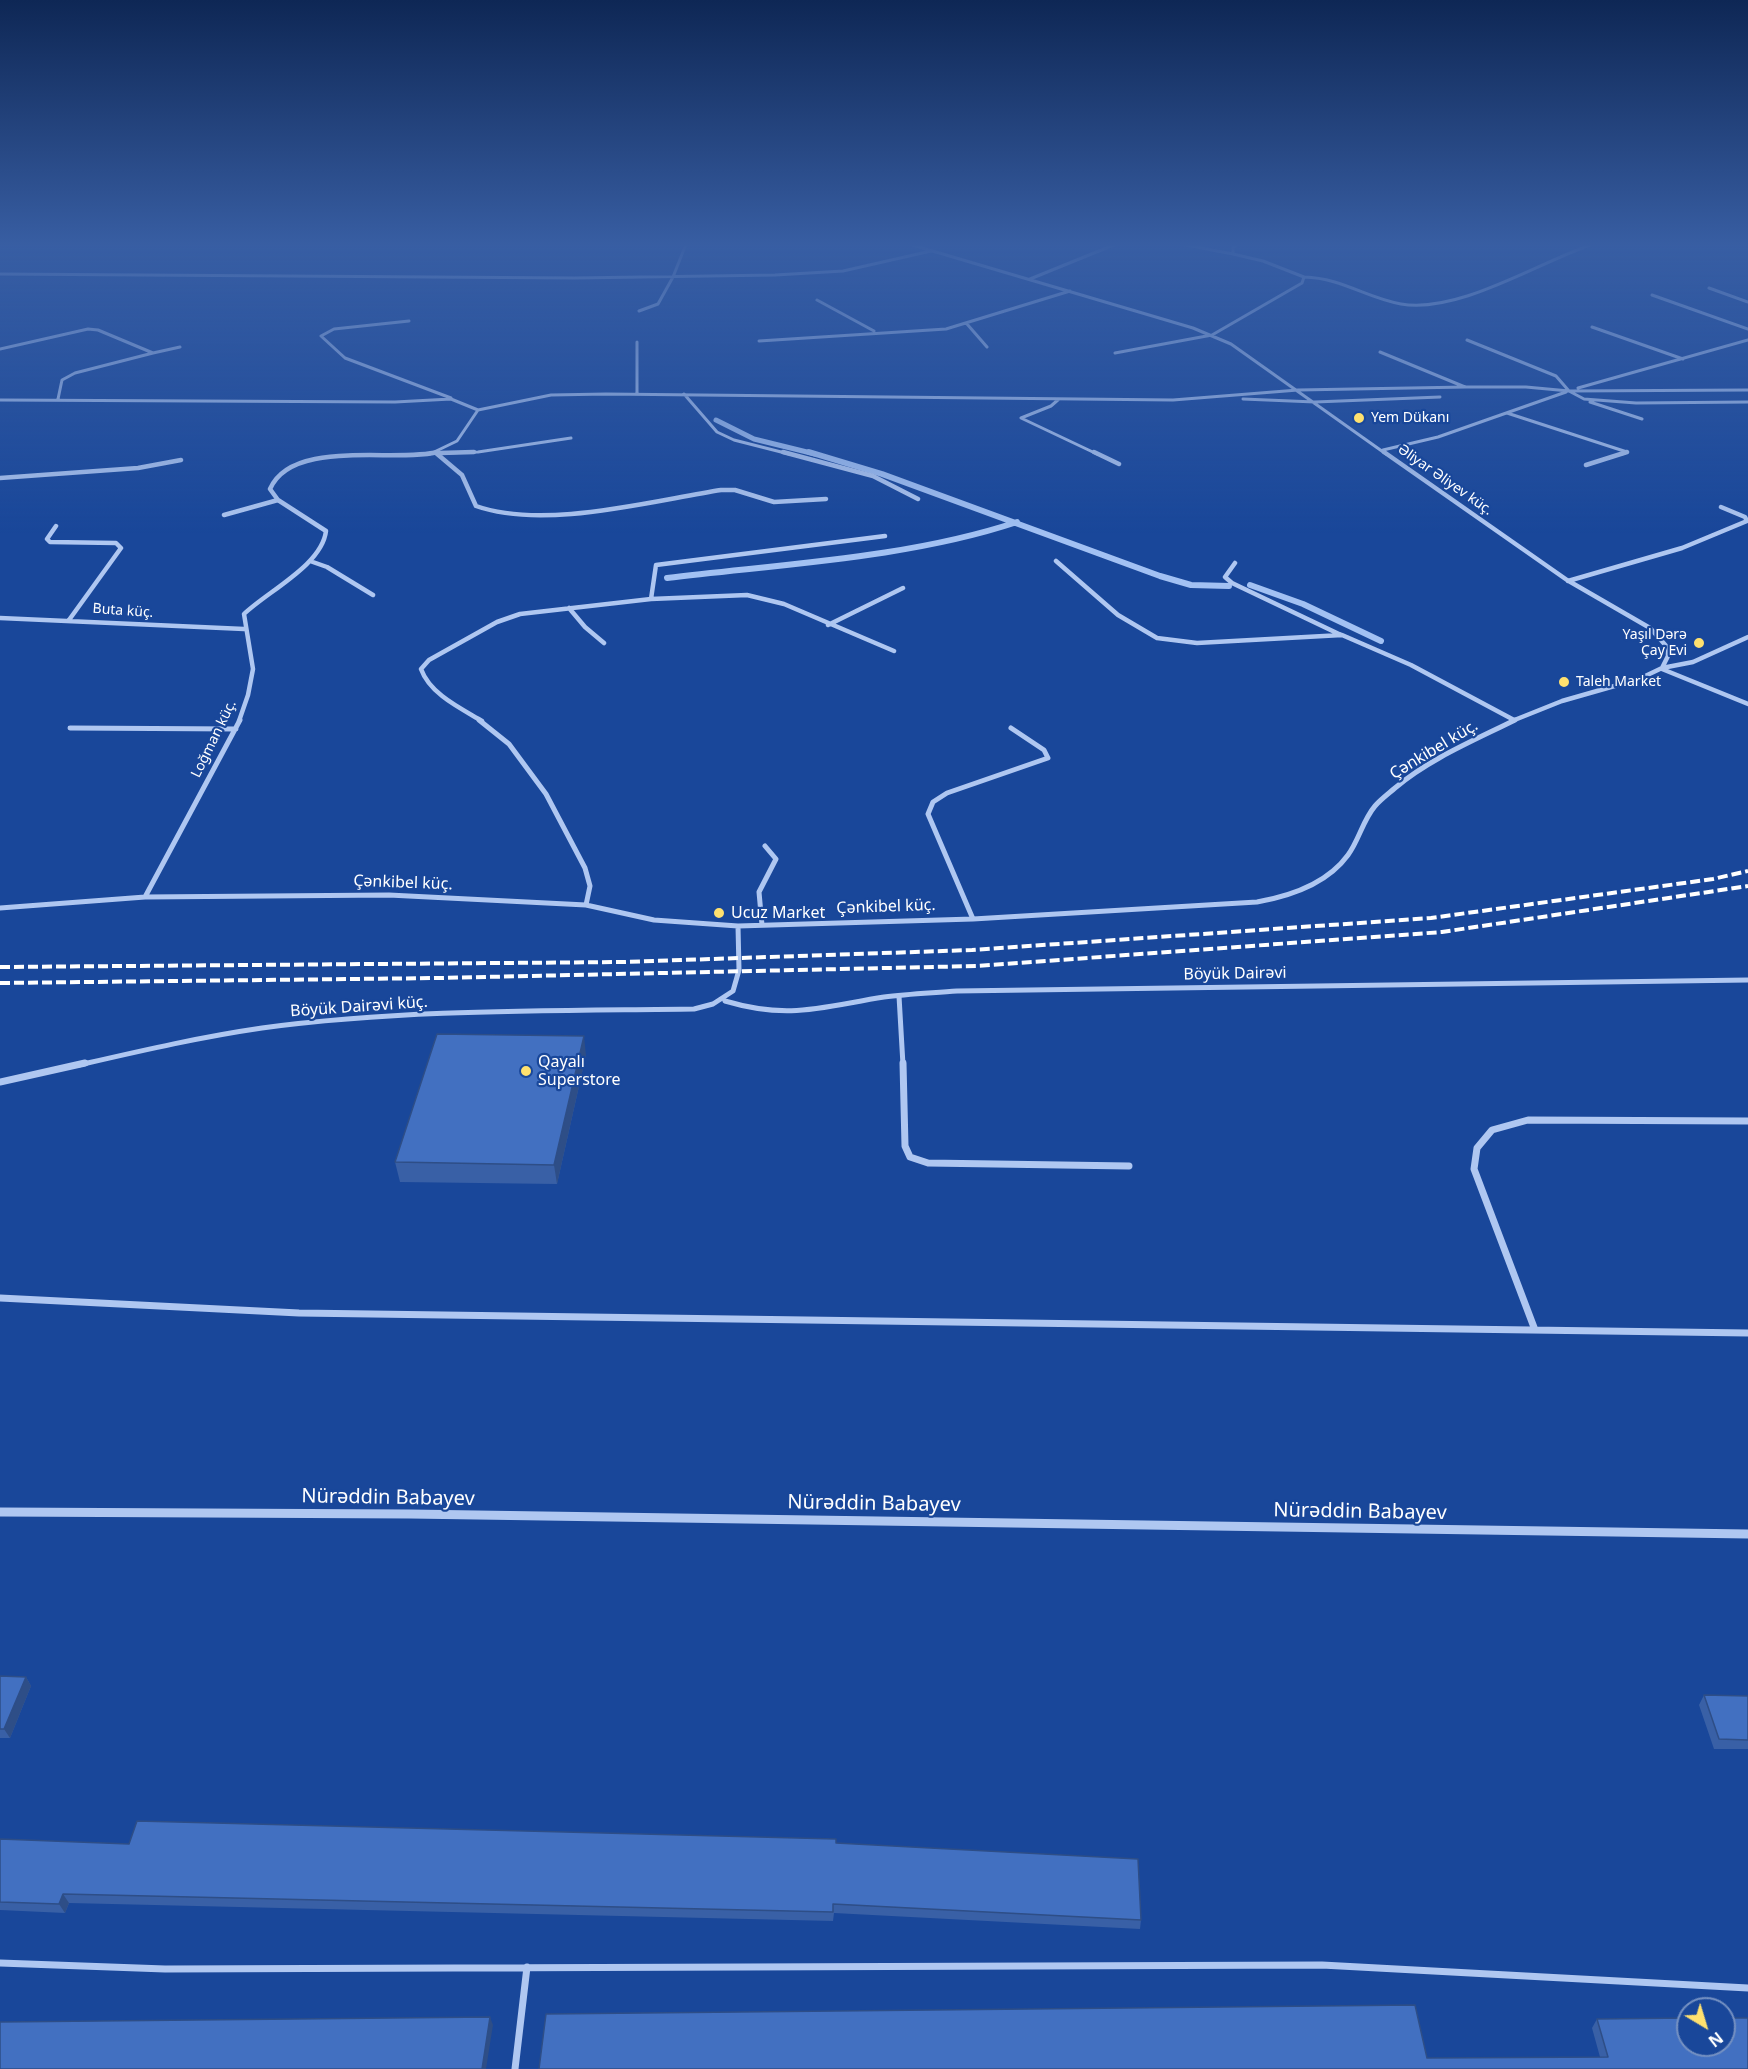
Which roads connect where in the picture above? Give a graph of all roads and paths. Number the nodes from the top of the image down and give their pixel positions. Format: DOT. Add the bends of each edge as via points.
graph roads {
  1 [pos="37,341"];
  2 [pos="123,341"];
  3 [pos="326,341"];
  4 [pos="776,341"];
  5 [pos="982,341"];
  6 [pos="1182,341"];
  7 [pos="1224,341"];
  8 [pos="1468,341"];
  9 [pos="1631,341"];
  10 [pos="1746,341"];
  11 [pos="637,342"];
  12 [pos="759,342"];
  13 [pos="180,347"];
  14 [pos="987,347"];
  15 [pos="0,349"];
  16 [pos="1380,352"];
  17 [pos="153,353"];
  18 [pos="1114,353"];
  19 [pos="1684,359"];
  20 [pos="1466,387"];
  21 [pos="1298,390"];
  22 [pos="1748,390"];
  23 [pos="1569,391"];
  24 [pos="637,394"];
  25 [pos="684,394"];
  26 [pos="1440,397"];
  27 [pos="1221,398"];
  28 [pos="58,399"];
  29 [pos="452,399"];
  30 [pos="1059,399"];
  31 [pos="1584,399"];
  32 [pos="0,400"];
  33 [pos="1315,402"];
  34 [pos="1748,402"];
  35 [pos="478,410"];
  36 [pos="1507,413"];
  37 [pos="1642,419"];
  38 [pos="571,438"];
  39 [pos="1383,450"];
  40 [pos="436,453"];
  41 [pos="181,460"];
  42 [pos="1119,464"];
  43 [pos="1586,465"];
  44 [pos="0,478"];
  45 [pos="826,499"];
  46 [pos="918,499"];
  47 [pos="278,500"];
  48 [pos="1721,507"];
  49 [pos="224,515"];
  50 [pos="56,526"];
  51 [pos="885,536"];
  52 [pos="310,561"];
  53 [pos="1056,561"];
  54 [pos="1234,563"];
  55 [pos="1568,580"];
  56 [pos="903,588"];
  57 [pos="373,595"];
  58 [pos="651,599"];
  59 [pos="569,608"];
  60 [pos="0,618"];
  61 [pos="69,620"];
  62 [pos="828,625"];
  63 [pos="244,628"];
  64 [pos="1342,635"];
  65 [pos="1748,637"];
  66 [pos="604,643"];
  67 [pos="894,651"];
  68 [pos="1662,669"];
  69 [pos="1748,704"];
  70 [pos="1514,720"];
  71 [pos="70,728"];
  72 [pos="1011,728"];
  73 [pos="236,729"];
  74 [pos="765,846"];
  75 [pos="145,897"];
  76 [pos="586,905"];
  77 [pos="0,908"];
  78 [pos="973,919"];
  79 [pos="762,925"];
  80 [pos="738,926"];
  81 [pos="1748,980"];
  82 [pos="898,996"];
  83 [pos="725,1001"];
  84 [pos="0,1082"];
  85 [pos="1748,1121"];
  86 [pos="1130,1166"];
  87 [pos="0,1299"];
  88 [pos="1535,1330"];
  89 [pos="1748,1334"];
  90 [pos="0,1512"];
  91 [pos="1748,1534"];
  92 [pos="0,1963"];
  93 [pos="527,1967"];
  94 [pos="1748,1988"];
  95 [pos="515,2069"];
  1 -- 15 [label="street"];
  2 -- 17 [label="street"];
  3 -- 29 [label="street" via="345,358"];
  4 -- 12 [label="street"];
  5 -- 14 [label="street"];
  6 -- 18 [label="street"];
  7 -- 21 [label="street, Əliyar Əliyev küç."];
  8 -- 23 [label="street" via="1556,376"];
  9 -- 19 [label="street"];
  10 -- 19 [label="street"];
  11 -- 24 [label="street"];
  13 -- 17 [label="street"];
  16 -- 20 [label="street"];
  17 -- 28 [label="street" via="75,374 62,381"];
  19 -- 23 [label="street"];
  20 -- 21 [label="street"];
  20 -- 23 [label="street"];
  21 -- 27 [label="street"];
  21 -- 33 [label="street, Əliyar Əliyev küç."];
  22 -- 23 [label="street"];
  23 -- 31 [label="street"];
  23 -- 36 [label="street"];
  24 -- 25 [label="street"];
  24 -- 35 [label="street" via="551,395"];
  25 -- 30 [label="street"];
  25 -- 46 [label="street" via="717,432 734,440 873,476"];
  26 -- 33 [label="street"];
  27 -- 30 [label="street"];
  27 -- 33 [label="street"];
  28 -- 29 [label="street"];
  28 -- 32 [label="street"];
  29 -- 35 [label="street"];
  30 -- 42 [label="street" via="1021,418"];
  31 -- 34 [label="street" via="1636,403"];
  31 -- 37 [label="street"];
  33 -- 39 [label="street, Əliyar Əliyev küç."];
  35 -- 40 [label="street" via="457,441"];
  36 -- 39 [label="street" via="1438,437"];
  36 -- 43 [label="street" via="1627,452"];
  38 -- 40 [label="street" via="478,452"];
  39 -- 55 [label="street, Əliyar Əliyev küç."];
  40 -- 45 [label="street" via="464,475 476,506 500,514 592,511 721,490 735,490 774,502"];
  40 -- 47 [label="street" via="349,453 310,460 273,482 270,489"];
  41 -- 44 [label="street" via="138,468"];
  47 -- 49 [label="street"];
  47 -- 52 [label="street" via="326,531 324,547"];
  48 -- 55 [label="street" via="1745,517 1746,521 1682,548"];
  50 -- 61 [label="street" via="47,539 50,542 116,543 121,548"];
  51 -- 58 [label="street" via="656,565"];
  52 -- 57 [label="street"];
  52 -- 63 [label="street" via="252,603 244,614"];
  53 -- 64 [label="street" via="1118,615 1157,638 1197,643"];
  54 -- 64 [label="street" via="1225,577 1232,583"];
  55 -- 68 [label="street, Əliyar Əliyev küç." via="1661,637 1669,658"];
  56 -- 62 [label="street"];
  58 -- 59 [label="street"];
  58 -- 62 [label="street" via="765,597"];
  59 -- 66 [label="street"];
  59 -- 76 [label="street" via="520,614 497,622 429,660 421,669 430,686 492,728 513,746 530,769 585,868 590,886"];
  60 -- 61 [label="street, Buta küç."];
  61 -- 63 [label="street, Buta küç."];
  62 -- 67 [label="street"];
  63 -- 73 [label="street, Loğman küç." via="254,662"];
  64 -- 70 [label="street" via="1411,665"];
  65 -- 68 [label="street, Çənkibel küç." via="1693,662"];
  68 -- 69 [label="street"];
  68 -- 70 [label="street, Çənkibel küç."];
  70 -- 78 [label="street, Çənkibel küç." via="1396,787 1374,807 1349,854 1334,872 1279,898"];
  71 -- 73 [label="street"];
  72 -- 78 [label="street" via="1044,750 1048,758 946,793 933,802 928,814"];
  73 -- 75 [label="street, Loğman küç."];
  74 -- 79 [label="street" via="776,859 759,892"];
  75 -- 76 [label="street, Çənkibel küç." via="388,895"];
  75 -- 77 [label="street, Çənkibel küç."];
  76 -- 80 [label="street, Çənkibel küç." via="654,920"];
  78 -- 79 [label="street, Çənkibel küç."];
  79 -- 80 [label="street, Çənkibel küç."];
  80 -- 83 [label="street" via="738,984"];
  81 -- 82 [label="street, Böyük Dairəvi" via="957,991"];
  82 -- 83 [label="street, Böyük Dairəvi" via="798,1014 750,1010"];
  82 -- 86 [label="street" via="905,1146 910,1157 928,1163"];
  83 -- 84 [label="street, Böyük Dairəvi küç." via="694,1009 419,1015 264,1028 184,1041"];
  85 -- 88 [label="street" via="1528,1120 1492,1130 1477,1148 1473,1168"];
  87 -- 88 [label="street" via="299,1313"];
  88 -- 89 [label="street"];
  90 -- 91 [label="street, Nürəddin Babayev"];
  92 -- 93 [label="lane" via="165,1969"];
  93 -- 94 [label="lane" via="1322,1965"];
  93 -- 95 [label="lane"];
}
